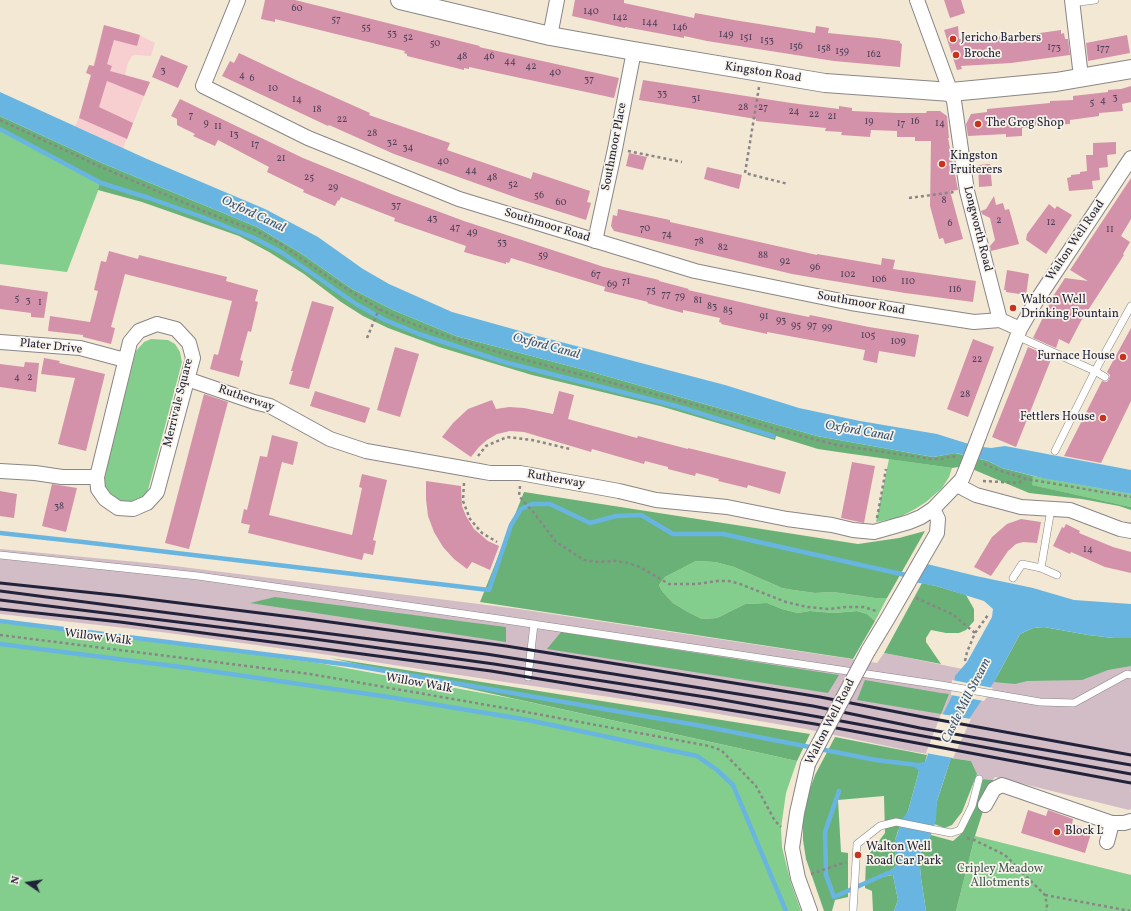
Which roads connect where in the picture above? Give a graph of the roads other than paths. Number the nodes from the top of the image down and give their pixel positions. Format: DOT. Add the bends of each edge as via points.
graph roads {
  1 [pos="238,0"];
  2 [pos="400,0"];
  3 [pos="557,0"];
  4 [pos="917,0"];
  5 [pos="1095,0"];
  6 [pos="1072,2"];
  7 [pos="550,36"];
  8 [pos="634,52"];
  9 [pos="1131,69"];
  10 [pos="1081,77"];
  11 [pos="950,92"];
  12 [pos="1131,158"];
  13 [pos="595,242"];
  14 [pos="1131,306"];
  15 [pos="1000,320"];
  16 [pos="1018,332"];
  17 [pos="0,342"];
  18 [pos="125,360"];
  19 [pos="1095,371"];
  20 [pos="1105,377"];
  21 [pos="187,379"];
  22 [pos="1055,451"];
  23 [pos="0,470"];
  24 [pos="96,477"];
  25 [pos="962,477"];
  26 [pos="933,509"];
  27 [pos="1051,509"];
  28 [pos="1131,531"];
  29 [pos="0,555"];
  30 [pos="1041,568"];
  31 [pos="1057,575"];
  32 [pos="1013,578"];
  33 [pos="534,624"];
  34 [pos="1131,674"];
  35 [pos="528,677"];
  36 [pos="979,779"];
  37 [pos="985,805"];
  38 [pos="1131,821"];
  39 [pos="1112,823"];
  40 [pos="1107,842"];
  41 [pos="810,911"];
  42 [pos="853,911"];
  1 -- 13 [label="street, Southmoor Road" via="203,86 308,138 459,199"];
  2 -- 7 [label="street, Kingston Road"];
  3 -- 7 [label="street"];
  4 -- 11 [label="street, Longworth Road"];
  5 -- 6 [label="lane"];
  6 -- 10 [label="street"];
  7 -- 8 [label="street, Kingston Road"];
  8 -- 11 [label="street, Kingston Road" via="825,83"];
  8 -- 13 [label="street, Southmoor Place"];
  9 -- 10 [label="street, Kingston Road"];
  10 -- 11 [label="street, Kingston Road" via="1056,82"];
  11 -- 15 [label="street, Longworth Road" via="954,101 967,191"];
  12 -- 16 [label="street, Walton Well Road"];
  13 -- 15 [label="street, Southmoor Road" via="695,271 851,304 974,322"];
  14 -- 19 [label="lane"];
  15 -- 16 [label="street"];
  16 -- 19 [label="lane"];
  16 -- 25 [label="street, Walton Well Road, bridge"];
  17 -- 18 [label="street, Plater Drive" via="80,348"];
  18 -- 21 [label="street, Merrivale Square" via="130,342 139,331 156,324 176,329 189,343 193,358"];
  18 -- 24 [label="street, Merrivale Square"];
  19 -- 20 [label="lane"];
  19 -- 22 [label="lane"];
  21 -- 24 [label="street, Merrivale Square" via="157,492 147,503 133,509 118,508 104,499 98,489"];
  21 -- 26 [label="street, Rutherway" via="270,406 330,438 366,451 490,473 520,473 656,500 727,507 874,532 921,517"];
  23 -- 24 [label="street" via="62,477"];
  25 -- 26 [label="street"];
  25 -- 27 [label="street" via="976,495 1021,507"];
  26 -- 41 [label="street, Walton Well Road, bridge" via="938,519 936,533 868,651 808,764 792,848 798,878"];
  27 -- 28 [label="street" via="1070,510"];
  27 -- 30 [label="lane"];
  29 -- 33 [label="lane" via="198,576"];
  30 -- 31 [label="lane"];
  30 -- 32 [label="lane" via="1022,564"];
  33 -- 34 [label="lane" via="1040,702 1074,703"];
  33 -- 35 [label="lane"];
  36 -- 42 [label="lane" via="972,806 960,830 951,833 896,822 880,826 857,844"];
  37 -- 39 [label="street" via="994,789 1002,785"];
  38 -- 39 [label="street"];
  39 -- 40 [label="street"];
}
